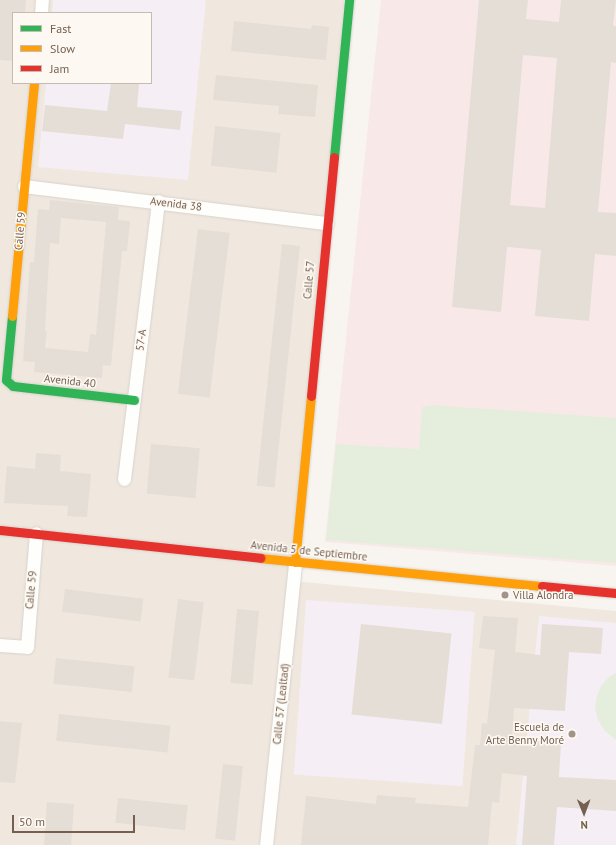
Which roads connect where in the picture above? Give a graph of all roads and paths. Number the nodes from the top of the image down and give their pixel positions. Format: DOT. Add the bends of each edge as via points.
graph roads {
  1 [pos="42,0"];
  2 [pos="349,0"];
  3 [pos="41,12"];
  4 [pos="34,84"];
  5 [pos="24,186"];
  6 [pos="158,201"];
  7 [pos="327,223"];
  8 [pos="6,380"];
  9 [pos="134,400"];
  10 [pos="124,478"];
  11 [pos="0,530"];
  12 [pos="36,533"];
  13 [pos="295,562"];
  14 [pos="616,593"];
  15 [pos="0,645"];
  16 [pos="266,845"];
  1 -- 3 [label="street"];
  2 -- 7 [label="street, Calle 57"];
  4 -- 5 [label="street, Calle 59"];
  5 -- 6 [label="street, Avenida 38"];
  5 -- 8 [label="street, Calle 59"];
  6 -- 7 [label="street, Avenida 38"];
  6 -- 9 [label="street, 57-A"];
  7 -- 13 [label="street, Calle 57"];
  8 -- 9 [label="street, Avenida 40" via="19,388"];
  9 -- 10 [label="street, 57-A"];
  11 -- 12 [label="street, Avenida 5 de Septiembre"];
  12 -- 13 [label="street, Avenida 5 de Septiembre"];
  12 -- 15 [label="street, Calle 59" via="27,647"];
  13 -- 14 [label="street, Avenida 5 de Septiembre"];
  13 -- 16 [label="street, Calle 57 (Lealtad)"];
}
